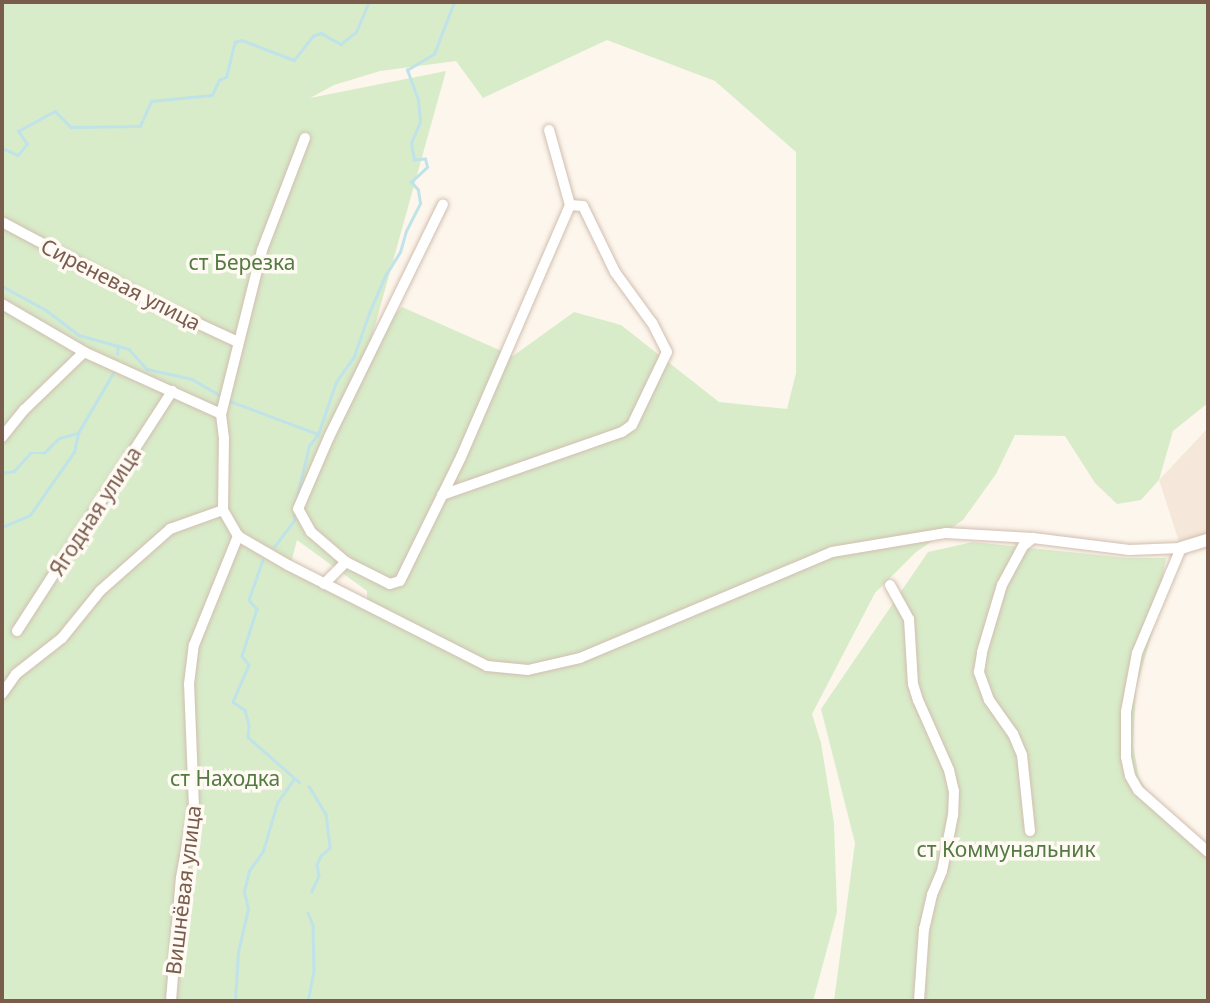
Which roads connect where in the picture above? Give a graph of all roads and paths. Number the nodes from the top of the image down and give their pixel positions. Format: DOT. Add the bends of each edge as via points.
graph roads {
  1 [pos="549,130"];
  2 [pos="305,138"];
  3 [pos="443,204"];
  4 [pos="570,205"];
  5 [pos="4,223"];
  6 [pos="2,304"];
  7 [pos="238,342"];
  8 [pos="84,352"];
  9 [pos="172,391"];
  10 [pos="221,410"];
  11 [pos="2,437"];
  12 [pos="442,495"];
  13 [pos="223,509"];
  14 [pos="238,536"];
  15 [pos="1033,537"];
  16 [pos="1208,540"];
  17 [pos="1181,548"];
  18 [pos="346,562"];
  19 [pos="324,584"];
  20 [pos="890,585"];
  21 [pos="17,631"];
  22 [pos="2,694"];
  23 [pos="1030,831"];
  24 [pos="1208,852"];
  25 [pos="171,1001"];
  26 [pos="919,1001"];
  1 -- 4 [label="street"];
  2 -- 7 [label="street" via="262,250"];
  3 -- 18 [label="street" via="298,509 311,532"];
  4 -- 12 [label="street"];
  4 -- 12 [label="street" via="583,206 615,272 667,352 632,425 622,432"];
  5 -- 7 [label="street, Сиреневая улица"];
  6 -- 8 [label="street"];
  7 -- 10 [label="street"];
  8 -- 9 [label="street"];
  8 -- 11 [label="street"];
  9 -- 10 [label="street"];
  9 -- 21 [label="street, Ягодная улица"];
  10 -- 13 [label="street"];
  12 -- 18 [label="street" via="400,581 390,584"];
  13 -- 14 [label="street"];
  13 -- 22 [label="street" via="170,529 100,591 62,638 16,674"];
  14 -- 19 [label="street"];
  14 -- 25 [label="street, Вишнёвая улица" via="194,645 189,684 194,807 181,878"];
  15 -- 17 [label="street" via="1129,550"];
  15 -- 19 [label="street" via="946,533 832,552 580,658 528,670 486,666"];
  15 -- 23 [label="street" via="1023,546 1002,585 979,672 989,700 1022,755"];
  16 -- 17 [label="street"];
  17 -- 24 [label="street" via="1137,653 1126,712 1126,757 1138,790"];
  18 -- 19 [label="street"];
  20 -- 26 [label="street" via="909,619 913,684 954,791 943,871 924,929"];
}
